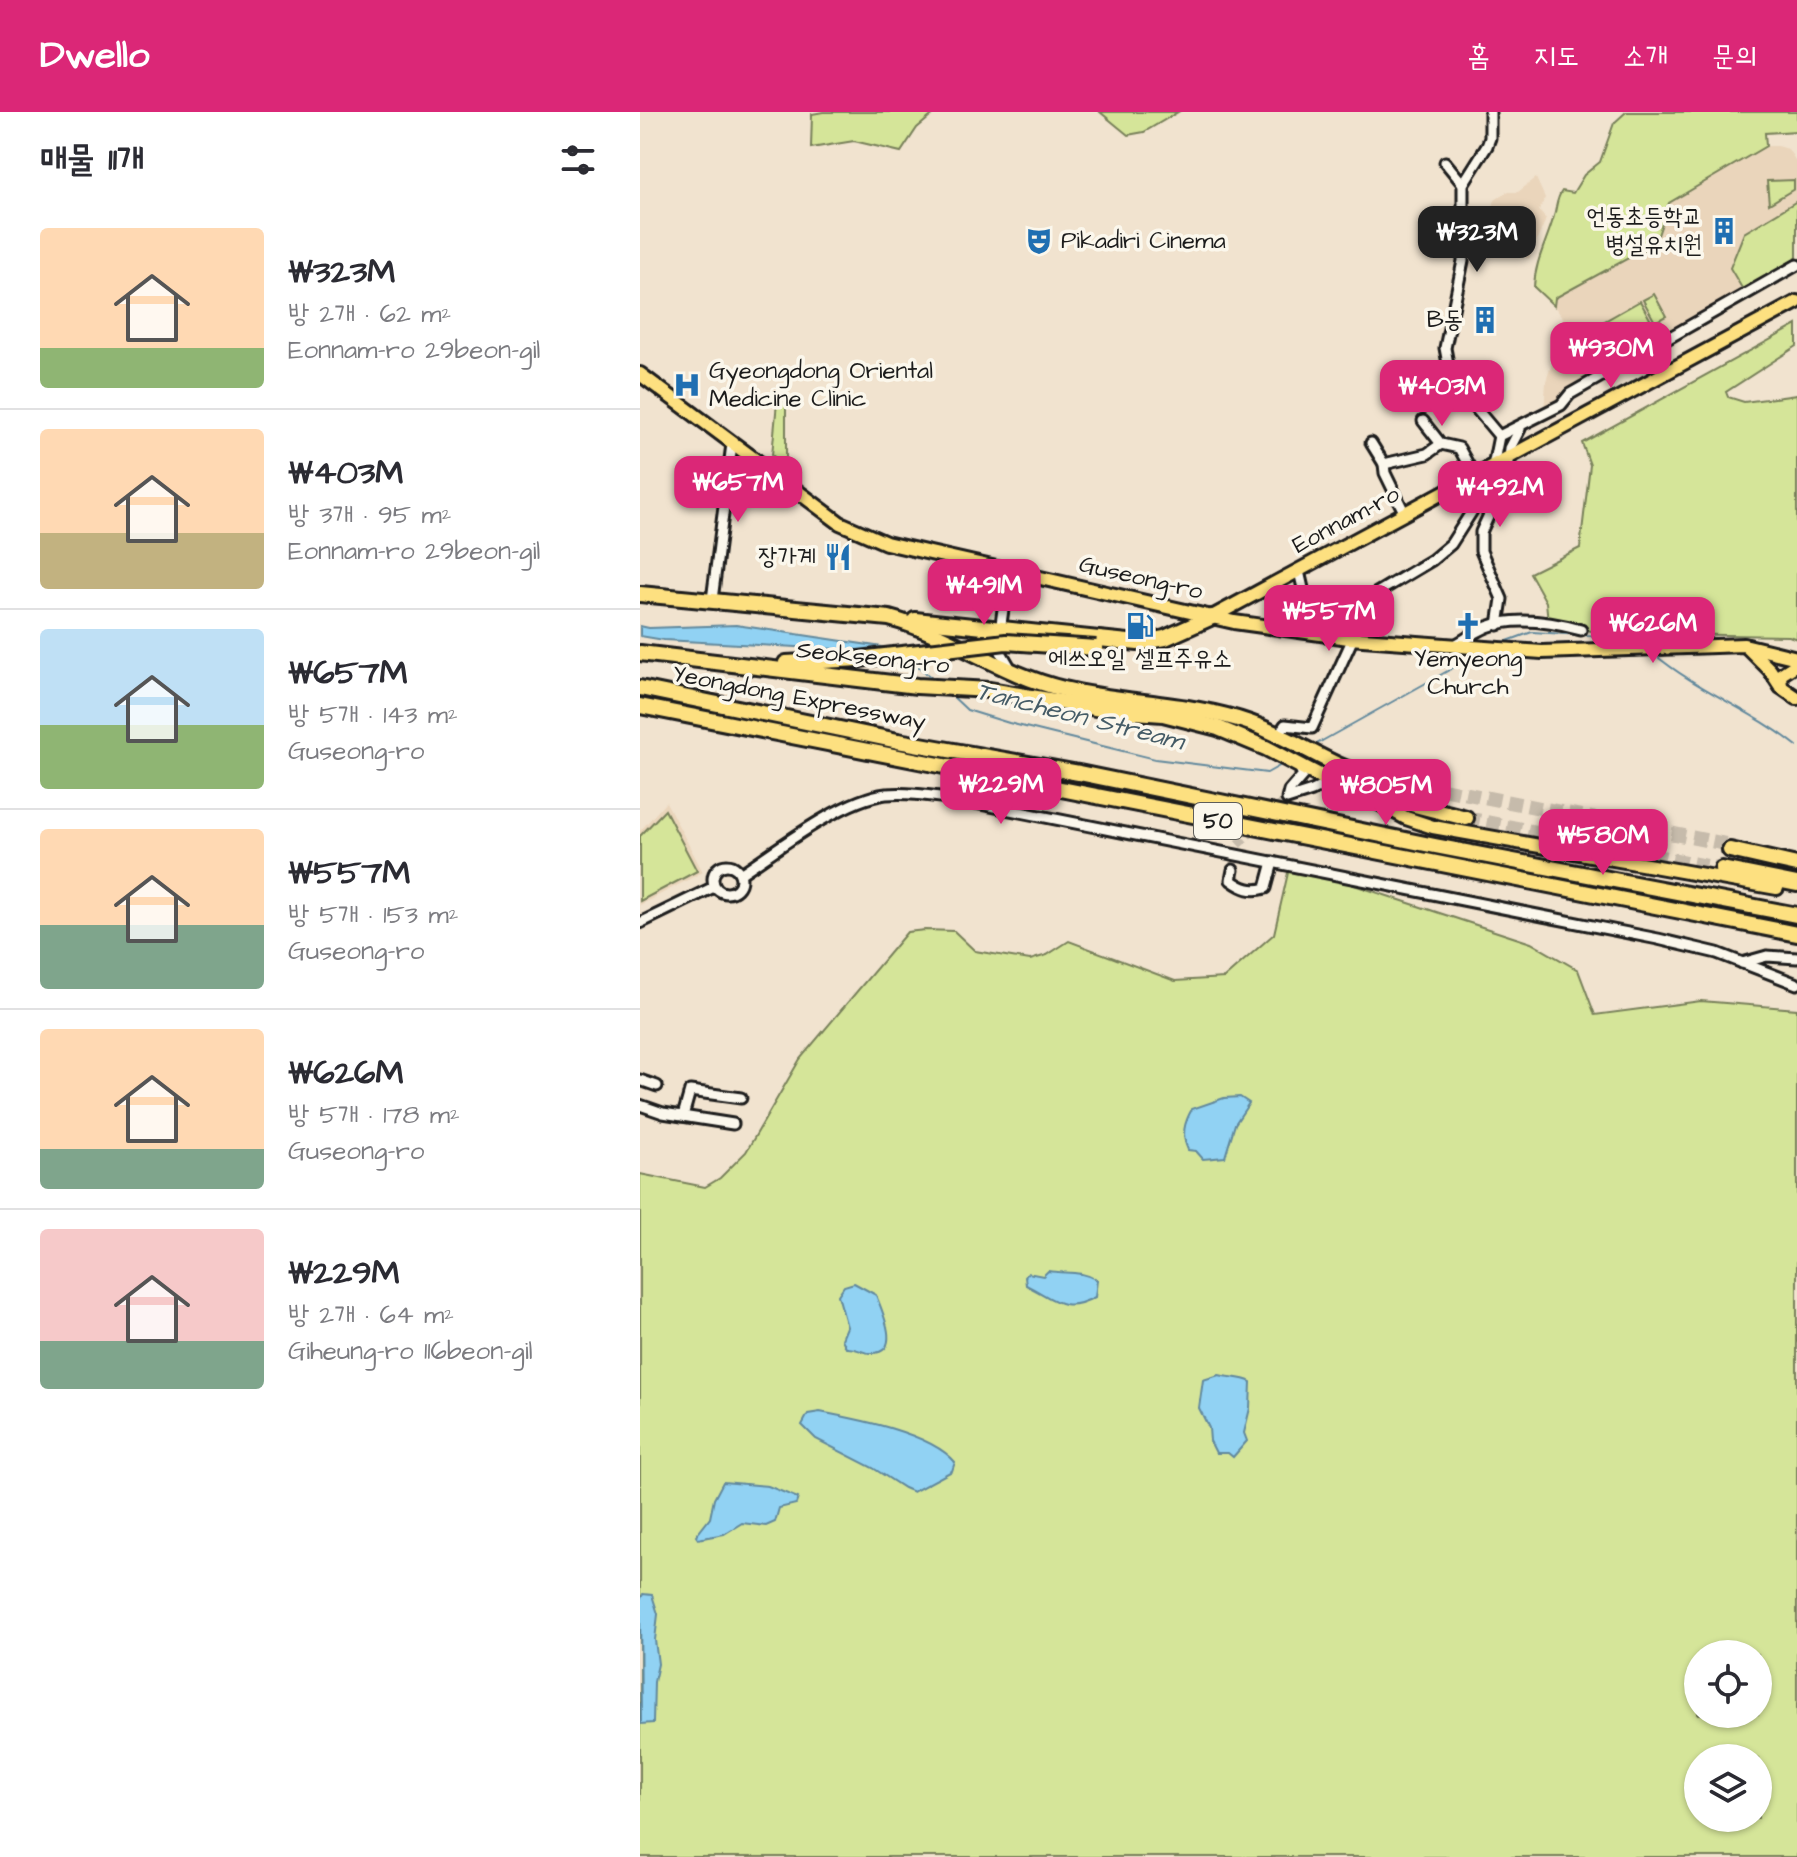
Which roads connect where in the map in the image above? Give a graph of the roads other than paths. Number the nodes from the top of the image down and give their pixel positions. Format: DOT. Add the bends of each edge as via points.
graph roads {
  1 [pos="1488,114"];
  2 [pos="1445,162"];
  3 [pos="1463,184"];
  4 [pos="1797,265"];
  5 [pos="1797,302"];
  6 [pos="640,374"];
  7 [pos="1423,421"];
  8 [pos="1525,423"];
  9 [pos="1499,436"];
  10 [pos="1371,443"];
  11 [pos="732,444"];
  12 [pos="1441,444"];
  13 [pos="1509,457"];
  14 [pos="1384,464"];
  15 [pos="1484,472"];
  16 [pos="1405,514"];
  17 [pos="1299,571"];
  18 [pos="1008,572"];
  19 [pos="640,594"];
  20 [pos="712,600"];
  21 [pos="1212,617"];
  22 [pos="889,618"];
  23 [pos="1498,625"];
  24 [pos="1001,629"];
  25 [pos="1581,630"];
  26 [pos="1306,631"];
  27 [pos="1351,638"];
  28 [pos="1744,645"];
  29 [pos="1453,646"];
  30 [pos="970,652"];
  31 [pos="640,653"];
  32 [pos="686,657"];
  33 [pos="1797,658"];
  34 [pos="1797,664"];
  35 [pos="1013,672"];
  36 [pos="1781,687"];
  37 [pos="640,688"];
  38 [pos="990,690"];
  39 [pos="1797,698"];
  40 [pos="640,706"];
  41 [pos="1286,737"];
  42 [pos="1300,769"];
  43 [pos="1326,779"];
  44 [pos="1356,790"];
  45 [pos="1425,794"];
  46 [pos="1466,818"];
  47 [pos="1730,847"];
  48 [pos="1273,862"];
  49 [pos="1797,862"];
  50 [pos="1722,869"];
  51 [pos="1233,870"];
  52 [pos="740,874"];
  53 [pos="1797,884"];
  54 [pos="714,887"];
  55 [pos="1777,888"];
  56 [pos="1797,915"];
  57 [pos="640,923"];
  58 [pos="1797,934"];
  59 [pos="1779,955"];
  60 [pos="1797,958"];
  61 [pos="1742,963"];
  62 [pos="1774,975"];
  63 [pos="1797,984"];
  64 [pos="640,1080"];
  65 [pos="657,1086"];
  66 [pos="741,1098"];
  67 [pos="640,1105"];
  68 [pos="683,1116"];
  69 [pos="733,1124"];
  1 -- 3 [label="street" via="1490,138"];
  2 -- 3 [label="street"];
  3 -- 9 [label="street" via="1463,261 1446,337 1447,359 1458,387"];
  4 -- 8 [label="street"];
  5 -- 13 [label="main road, Eonnam-ro"];
  6 -- 11 [label="main road, Guseong-ro"];
  7 -- 12 [label="street"];
  8 -- 9 [label="street"];
  8 -- 13 [label="street" via="1512,441"];
  9 -- 15 [label="street"];
  10 -- 14 [label="street"];
  11 -- 18 [label="main road, Guseong-ro" via="840,523 886,543"];
  11 -- 20 [label="street"];
  12 -- 14 [label="street" via="1427,454"];
  12 -- 15 [label="street" via="1459,448"];
  13 -- 15 [label="main road, Eonnam-ro"];
  13 -- 23 [label="street" via="1508,474 1481,532 1481,551 1502,599"];
  14 -- 16 [label="street"];
  15 -- 16 [label="main road, Eonnam-ro"];
  15 -- 27 [label="street" via="1472,511 1451,544 1375,594"];
  16 -- 17 [label="main road, Eonnam-ro"];
  17 -- 21 [label="main road, Eonnam-ro"];
  17 -- 26 [label="street"];
  18 -- 21 [label="main road, Guseong-ro"];
  18 -- 24 [label="street"];
  19 -- 20 [label="highway, Seokseong-ro"];
  20 -- 22 [label="highway, Seokseong-ro"];
  21 -- 24 [label="highway" via="1165,638 1138,643"];
  21 -- 26 [label="main road, Guseong-ro"];
  21 -- 32 [label="highway, bridge" via="1157,649 1006,642 803,664"];
  22 -- 24 [label="highway"];
  22 -- 30 [label="highway, Seokseong-ro"];
  23 -- 25 [label="street" via="1548,621"];
  23 -- 29 [label="street"];
  24 -- 35 [label="street" via="1001,652"];
  26 -- 27 [label="main road, Guseong-ro"];
  27 -- 29 [label="main road, Guseong-ro"];
  27 -- 41 [label="street" via="1312,728 1285,725"];
  28 -- 29 [label="main road, Guseong-ro" via="1588,651"];
  28 -- 33 [label="main road, Guseong-ro"];
  28 -- 36 [label="main road"];
  30 -- 35 [label="highway, Seokseong-ro"];
  30 -- 38 [label="highway" via="997,676"];
  31 -- 32 [label="highway, Seokseong-ro"];
  32 -- 38 [label="highway, Seokseong-ro"];
  34 -- 36 [label="main road" via="1780,675"];
  35 -- 41 [label="highway, Seokseong-ro" via="1064,689 1218,713"];
  36 -- 39 [label="main road"];
  37 -- 56 [label="highway, Yeongdong Expressway / 50"];
  38 -- 43 [label="highway, Seokseong-ro" via="1163,714 1218,728"];
  40 -- 58 [label="highway, Yeongdong Expressway / 50"];
  41 -- 45 [label="highway, Seokseong-ro" via="1378,782"];
  42 -- 43 [label="street" via="1303,775 1287,799 1312,791"];
  43 -- 44 [label="highway, Seokseong-ro"];
  44 -- 46 [label="highway, Seokseong-ro"];
  44 -- 55 [label="main road" via="1433,827"];
  47 -- 49 [label="highway"];
  48 -- 51 [label="street" via="1266,888 1257,890 1231,880"];
  48 -- 52 [label="street" via="907,793 858,801"];
  48 -- 61 [label="street" via="1658,939"];
  50 -- 53 [label="highway"];
  52 -- 54 [label="street" via="735,891 721,893"];
  52 -- 54 [label="street" via="733,867 719,867 712,878"];
  54 -- 57 [label="street"];
  59 -- 60 [label="street"];
  59 -- 61 [label="street"];
  59 -- 62 [label="street" via="1767,962"];
  61 -- 62 [label="street"];
  62 -- 63 [label="street"];
  64 -- 65 [label="street"];
  66 -- 68 [label="street" via="690,1091"];
  67 -- 68 [label="street"];
  68 -- 69 [label="street"];
}
